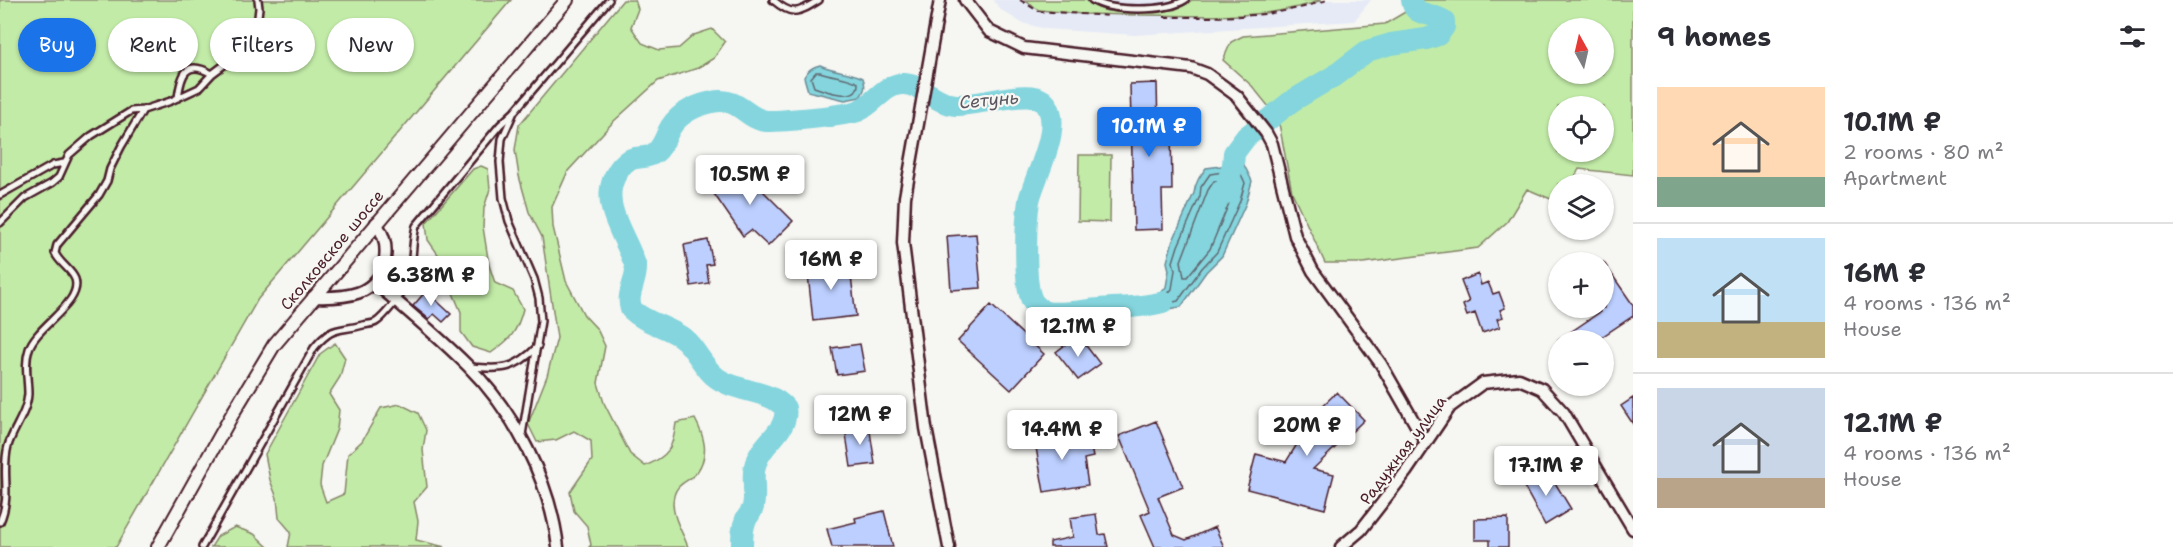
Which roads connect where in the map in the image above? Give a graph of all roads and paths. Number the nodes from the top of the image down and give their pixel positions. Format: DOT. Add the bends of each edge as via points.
graph roads {
  1 [pos="258,0"];
  2 [pos="567,0"];
  3 [pos="609,0"];
  4 [pos="773,0"];
  5 [pos="819,0"];
  6 [pos="940,0"];
  7 [pos="965,0"];
  8 [pos="1092,0"];
  9 [pos="1137,0"];
  10 [pos="1185,0"];
  11 [pos="1137,8"];
  12 [pos="212,74"];
  13 [pos="178,98"];
  14 [pos="143,110"];
  15 [pos="514,112"];
  16 [pos="64,163"];
  17 [pos="0,195"];
  18 [pos="0,223"];
  19 [pos="376,223"];
  20 [pos="375,283"];
  21 [pos="313,297"];
  22 [pos="395,300"];
  23 [pos="538,345"];
  24 [pos="469,367"];
  25 [pos="522,438"];
  26 [pos="1425,441"];
  27 [pos="0,522"];
  28 [pos="1633,529"];
  29 [pos="158,547"];
  30 [pos="202,547"];
  31 [pos="558,547"];
  32 [pos="949,547"];
  33 [pos="1341,547"];
  1 -- 12 [label="lane" via="258,17 244,42"];
  2 -- 19 [label="street, Сколковское шоссе"];
  3 -- 15 [label="lane"];
  4 -- 5 [label="lane" via="792,13"];
  6 -- 32 [label="street" via="905,197 903,243 926,428"];
  7 -- 26 [label="street" via="989,31 1015,45 1191,68 1208,74 1237,96 1272,144 1295,236 1313,271 1381,364"];
  8 -- 11 [label="lane" via="1107,7"];
  9 -- 11 [label="lane"];
  10 -- 11 [label="lane" via="1164,8"];
  12 -- 13 [label="lane" via="199,88"];
  12 -- 13 [label="lane" via="194,67 189,69 180,83"];
  13 -- 14 [label="lane"];
  14 -- 16 [label="lane" via="131,111 98,131"];
  14 -- 27 [label="lane" via="99,195 57,245 55,254 75,279 75,290 29,347 28,396 9,445 7,501"];
  15 -- 22 [label="lane" via="416,226 408,284"];
  15 -- 23 [label="lane" via="502,138 503,198 539,298"];
  16 -- 17 [label="lane"];
  16 -- 18 [label="lane" via="64,169 52,183 25,198"];
  19 -- 20 [label="street" via="387,249 383,270"];
  19 -- 21 [label="street, Сколковское шоссе"];
  20 -- 21 [label="street" via="341,298"];
  20 -- 22 [label="street"];
  21 -- 29 [label="street, Сколковское шоссе" via="274,345"];
  22 -- 24 [label="street"];
  22 -- 30 [label="lane" via="377,321 336,329 314,348"];
  23 -- 24 [label="lane" via="525,360 512,366"];
  23 -- 25 [label="lane"];
  24 -- 25 [label="street"];
  25 -- 31 [label="street" via="542,480"];
  26 -- 28 [label="street, Радужная улица" via="1450,407 1483,383 1518,379 1526,382 1542,389 1564,413"];
  26 -- 33 [label="street, Радужная улица" via="1361,530"];
}
